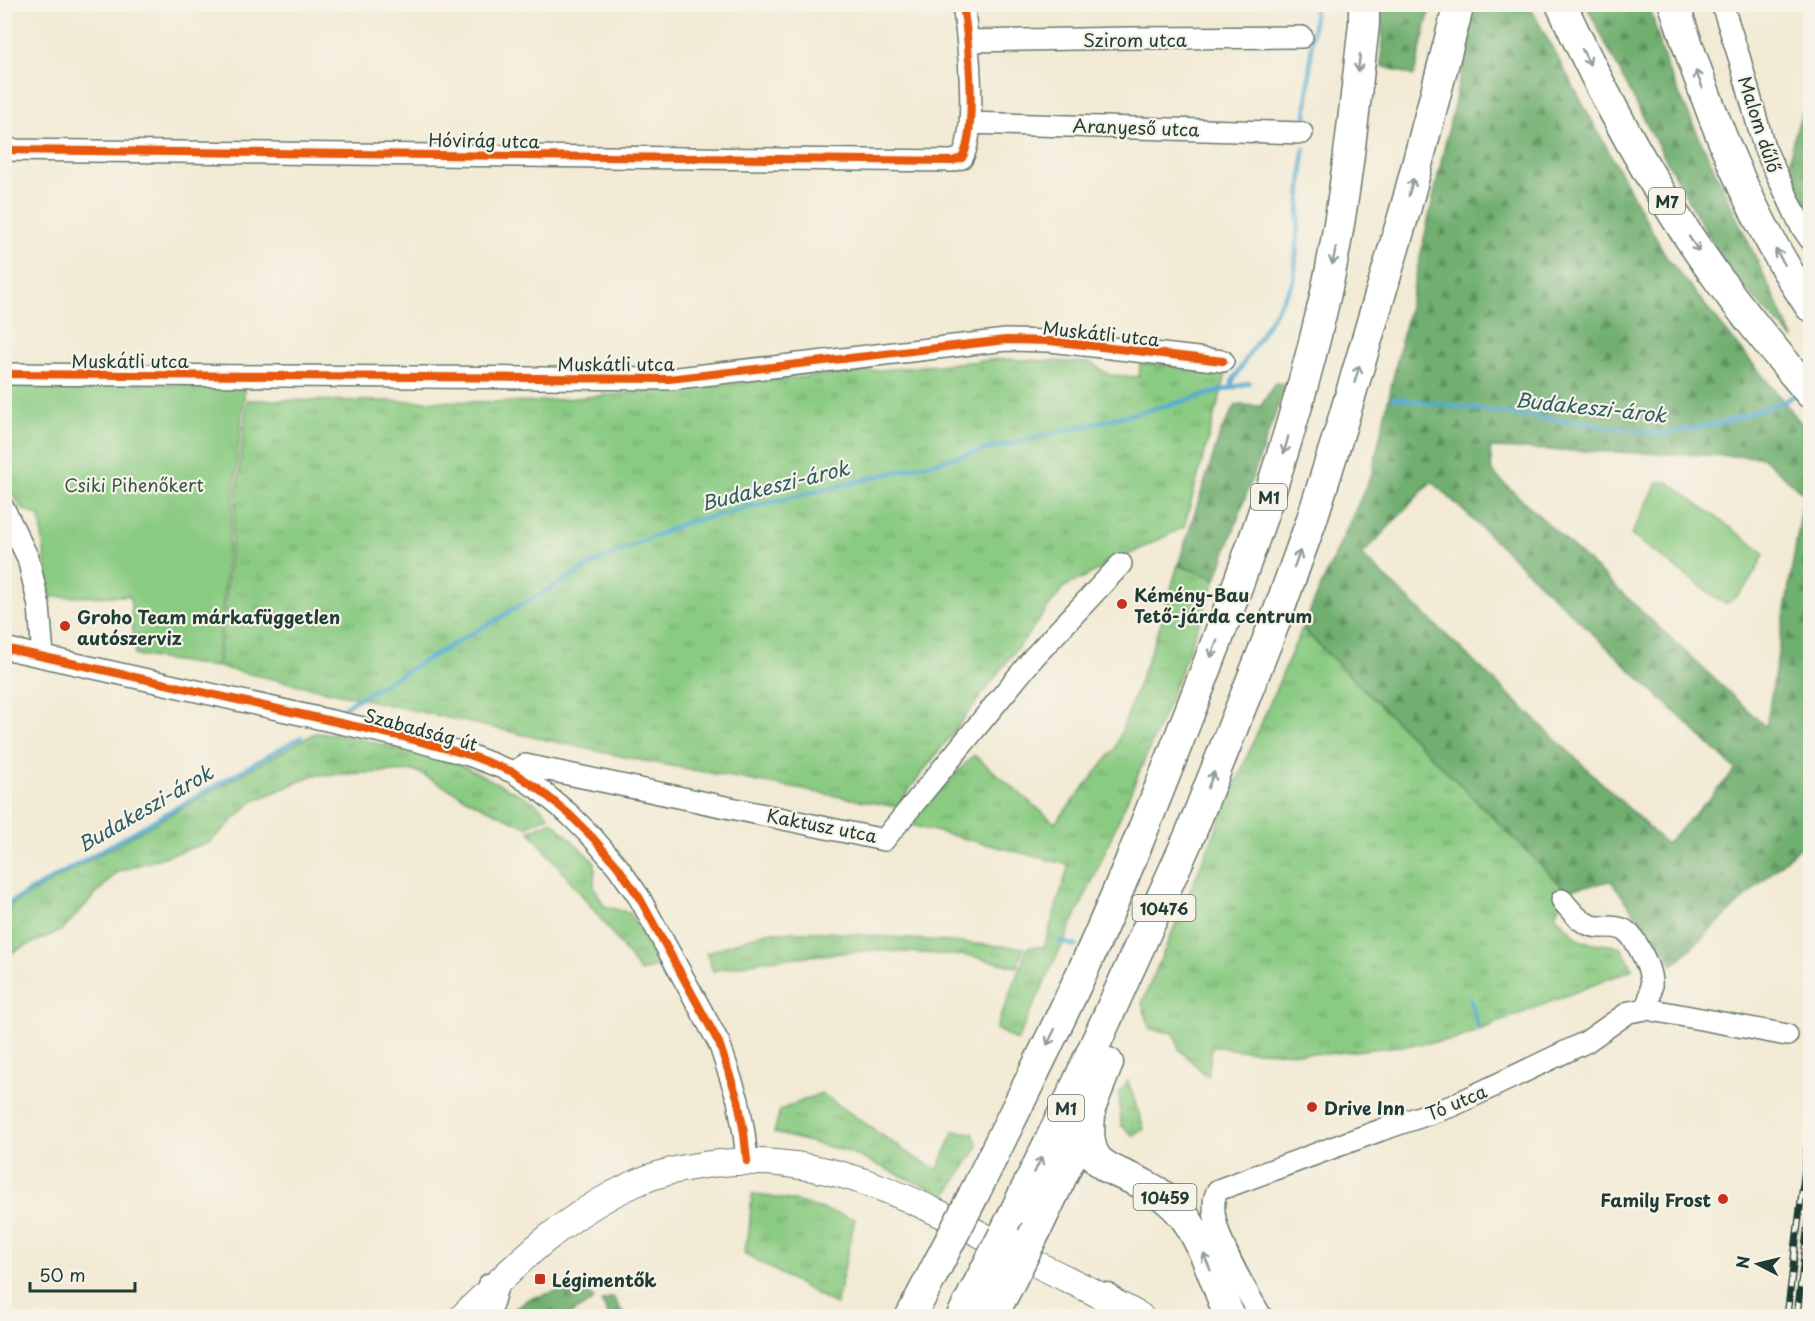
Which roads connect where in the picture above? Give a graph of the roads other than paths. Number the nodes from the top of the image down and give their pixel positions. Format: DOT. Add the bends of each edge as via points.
graph roads {
  1 [pos="963,4"];
  2 [pos="1364,4"];
  3 [pos="1459,4"];
  4 [pos="1561,4"];
  5 [pos="1674,4"];
  6 [pos="1722,4"];
  7 [pos="1302,37"];
  8 [pos="968,41"];
  9 [pos="970,123"];
  10 [pos="1302,133"];
  11 [pos="4,150"];
  12 [pos="1810,238"];
  13 [pos="1810,306"];
  14 [pos="1223,361"];
  15 [pos="4,374"];
  16 [pos="1805,387"];
  17 [pos="4,509"];
  18 [pos="1121,564"];
  19 [pos="4,648"];
  20 [pos="43,656"];
  21 [pos="513,772"];
  22 [pos="1562,900"];
  23 [pos="1128,989"];
  24 [pos="1647,1009"];
  25 [pos="1787,1035"];
  26 [pos="1092,1103"];
  27 [pos="747,1161"];
  28 [pos="1024,1224"];
  29 [pos="996,1280"];
  30 [pos="492,1288"];
  31 [pos="1116,1307"];
  32 [pos="463,1317"];
  33 [pos="484,1317"];
  34 [pos="909,1317"];
  35 [pos="962,1317"];
  36 [pos="992,1317"];
  37 [pos="1140,1317"];
  38 [pos="1229,1317"];
  39 [pos="1261,1317"];
  1 -- 8 [label="street"];
  2 -- 34 [label="highway, M1, one-way, bridge" via="1338,237 1282,457 1238,588 1081,975"];
  23 -- 3 [label="highway, M1, one-way" via="1311,522 1406,207"];
  4 -- 16 [label="highway, M7, one-way" via="1614,111 1681,224 1727,291"];
  13 -- 5 [label="highway, one-way" via="1749,198 1698,77"];
  6 -- 12 [label="street, Malom dűlő" via="1764,147"];
  7 -- 8 [label="street, Szirom utca"];
  8 -- 9 [label="street"];
  9 -- 10 [label="street, Aranyeső utca"];
  9 -- 11 [label="street, Hóvirág utca" via="968,149 962,158 952,161"];
  14 -- 15 [label="street, Muskátli utca" via="1050,341 1006,340 669,379"];
  17 -- 20 [label="street" via="28,558 39,606"];
  18 -- 21 [label="street, Kaktusz utca" via="1034,657 884,840 525,765"];
  19 -- 20 [label="street, Szabadság út"];
  20 -- 21 [label="street, Szabadság út" via="399,736"];
  21 -- 27 [label="street, Szabadság út" via="577,822 639,897 719,1043 738,1100"];
  22 -- 24 [label="street" via="1589,925 1618,927 1628,933 1649,974"];
  23 -- 26 [label="highway"];
  28 -- 23 [label="highway, M1, one-way" via="1069,1102"];
  24 -- 25 [label="street, Tó utca"];
  24 -- 39 [label="street, Tó utca" via="1629,1012 1586,1042 1452,1106 1218,1191 1214,1209 1220,1236"];
  26 -- 28 [label="highway" via="1070,1160"];
  38 -- 26 [label="highway, 10459, one-way" via="1185,1217 1161,1194 1112,1171 1096,1158 1088,1132"];
  27 -- 30 [label="main road" via="680,1169 634,1184 568,1221"];
  27 -- 31 [label="main road" via="825,1170 914,1201"];
  28 -- 29 [label="highway, bridge"];
  29 -- 35 [label="highway"];
  29 -- 36 [label="highway"];
  30 -- 32 [label="main road"];
  30 -- 33 [label="highway"];
  31 -- 37 [label="main road"];
}
